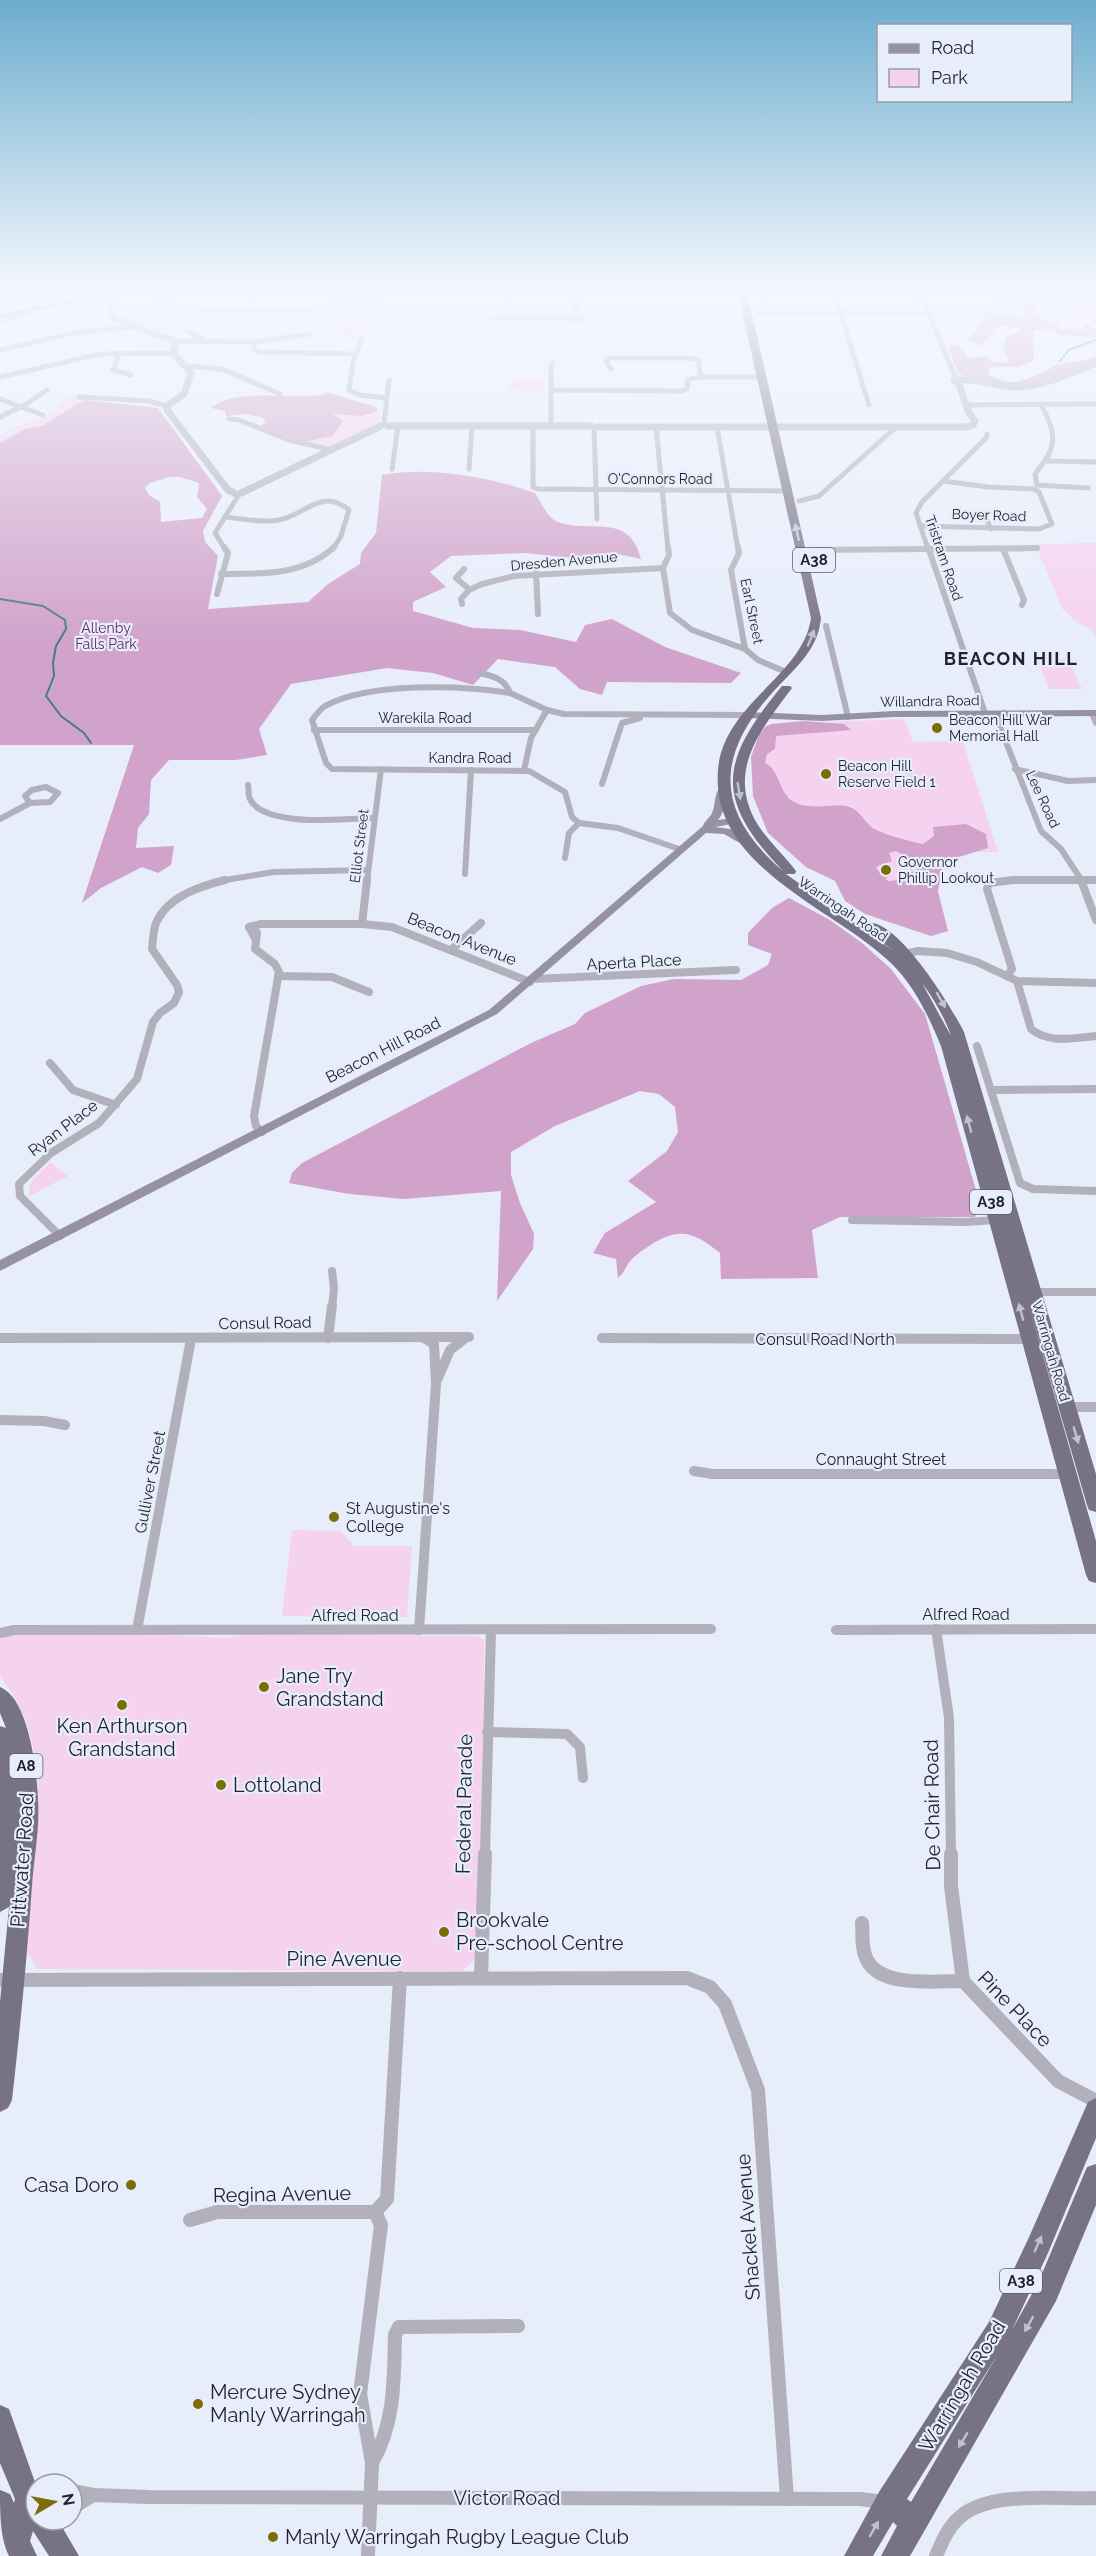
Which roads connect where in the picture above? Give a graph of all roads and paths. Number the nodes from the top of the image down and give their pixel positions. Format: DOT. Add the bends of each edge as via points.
graph roads {
  1 [pos="18,408"];
  2 [pos="25,408"];
  3 [pos="167,408"];
  4 [pos="385,408"];
  5 [pos="552,408"];
  6 [pos="772,408"];
  7 [pos="775,408"];
  8 [pos="968,408"];
  9 [pos="1043,408"];
  10 [pos="43,415"];
  11 [pos="0,417"];
  12 [pos="229,419"];
  13 [pos="384,425"];
  14 [pos="398,426"];
  15 [pos="472,426"];
  16 [pos="533,427"];
  17 [pos="551,427"];
  18 [pos="594,427"];
  19 [pos="656,427"];
  20 [pos="717,427"];
  21 [pos="778,427"];
  22 [pos="895,428"];
  23 [pos="987,434"];
  24 [pos="332,450"];
  25 [pos="1047,461"];
  26 [pos="1096,462"];
  27 [pos="392,469"];
  28 [pos="469,469"];
  29 [pos="943,481"];
  30 [pos="1036,487"];
  31 [pos="1088,488"];
  32 [pos="597,490"];
  33 [pos="662,491"];
  34 [pos="727,491"];
  35 [pos="788,491"];
  36 [pos="238,494"];
  37 [pos="800,501"];
  38 [pos="985,516"];
  39 [pos="226,517"];
  40 [pos="597,519"];
  41 [pos="920,526"];
  42 [pos="991,529"];
  43 [pos="1037,548"];
  44 [pos="927,549"];
  45 [pos="812,550"];
  46 [pos="1004,551"];
  47 [pos="663,568"];
  48 [pos="464,569"];
  49 [pos="536,573"];
  50 [pos="221,574"];
  51 [pos="469,589"];
  52 [pos="217,594"];
  53 [pos="462,604"];
  54 [pos="1022,605"];
  55 [pos="538,614"];
  56 [pos="826,626"];
  57 [pos="745,648"];
  58 [pos="786,672"];
  59 [pos="480,673"];
  60 [pos="510,693"];
  61 [pos="547,710"];
  62 [pos="985,713"];
  63 [pos="1004,713"];
  64 [pos="1094,713"];
  65 [pos="666,714"];
  66 [pos="748,715"];
  67 [pos="764,716"];
  68 [pos="848,717"];
  69 [pos="1096,723"];
  70 [pos="314,730"];
  71 [pos="536,730"];
  72 [pos="1016,769"];
  73 [pos="381,770"];
  74 [pos="471,770"];
  75 [pos="524,770"];
  76 [pos="1096,780"];
  77 [pos="602,784"];
  78 [pos="248,785"];
  79 [pos="724,788"];
  80 [pos="30,803"];
  81 [pos="374,818"];
  82 [pos="0,819"];
  83 [pos="748,819"];
  84 [pos="733,821"];
  85 [pos="579,823"];
  86 [pos="704,829"];
  87 [pos="747,843"];
  88 [pos="680,849"];
  89 [pos="565,858"];
  90 [pos="368,870"];
  91 [pos="465,874"];
  92 [pos="1082,880"];
  93 [pos="1096,880"];
  94 [pos="1096,920"];
  95 [pos="481,923"];
  96 [pos="362,924"];
  97 [pos="451,950"];
  98 [pos="899,956"];
  99 [pos="736,970"];
  100 [pos="278,976"];
  101 [pos="1007,976"];
  102 [pos="532,981"];
  103 [pos="1017,981"];
  104 [pos="1096,982"];
  105 [pos="369,992"];
  106 [pos="1096,1036"];
  107 [pos="977,1046"];
  108 [pos="50,1063"];
  109 [pos="1096,1089"];
  110 [pos="992,1090"];
  111 [pos="116,1105"];
  112 [pos="262,1132"];
  113 [pos="994,1157"];
  114 [pos="1013,1157"];
  115 [pos="1096,1191"];
  116 [pos="852,1220"];
  117 [pos="996,1220"];
  118 [pos="60,1236"];
  119 [pos="0,1266"];
  120 [pos="332,1271"];
  121 [pos="1034,1292"];
  122 [pos="1096,1292"];
  123 [pos="0,1338"];
  124 [pos="328,1338"];
  125 [pos="422,1338"];
  126 [pos="602,1338"];
  127 [pos="191,1339"];
  128 [pos="1029,1339"];
  129 [pos="1047,1339"];
  130 [pos="435,1384"];
  131 [pos="1096,1407"];
  132 [pos="1058,1408"];
  133 [pos="0,1420"];
  134 [pos="65,1425"];
  135 [pos="694,1471"];
  136 [pos="1068,1474"];
  137 [pos="1096,1505"];
  138 [pos="1096,1575"];
  139 [pos="711,1629"];
  140 [pos="936,1629"];
  141 [pos="1096,1629"];
  142 [pos="137,1630"];
  143 [pos="419,1630"];
  144 [pos="836,1630"];
  145 [pos="491,1631"];
  146 [pos="0,1633"];
  147 [pos="0,1696"];
  148 [pos="487,1732"];
  149 [pos="0,1735"];
  150 [pos="584,1778"];
  151 [pos="0,1902"];
  152 [pos="862,1923"];
  153 [pos="481,1977"];
  154 [pos="400,1978"];
  155 [pos="687,1978"];
  156 [pos="7,1980"];
  157 [pos="963,1981"];
  158 [pos="2,2068"];
  159 [pos="0,2100"];
  160 [pos="1096,2101"];
  161 [pos="1096,2110"];
  162 [pos="1096,2176"];
  163 [pos="375,2212"];
  164 [pos="190,2220"];
  165 [pos="518,2326"];
  166 [pos="0,2418"];
  167 [pos="372,2463"];
  168 [pos="24,2479"];
  169 [pos="84,2493"];
  170 [pos="93,2495"];
  171 [pos="370,2498"];
  172 [pos="1096,2498"];
  173 [pos="787,2499"];
  174 [pos="84,2501"];
  175 [pos="889,2502"];
  176 [pos="0,2504"];
  177 [pos="914,2522"];
  178 [pos="36,2532"];
  179 [pos="20,2550"];
  180 [pos="368,2556"];
  181 [pos="858,2556"];
  182 [pos="895,2556"];
  183 [pos="936,2556"];
  1 -- 11 [label="street"];
  2 -- 10 [label="street"];
  3 -- 36 [label="street" via="224,485"];
  4 -- 13 [label="street"];
  5 -- 17 [label="street"];
  6 -- 21 [label="highway, Warringah Road / A38"];
  7 -- 21 [label="highway, Warringah Road / A38"];
  8 -- 22 [label="street" via="975,421 973,425"];
  9 -- 25 [label="street" via="1054,431"];
  12 -- 24 [label="street" via="284,439"];
  13 -- 14 [label="street"];
  13 -- 24 [label="street"];
  14 -- 15 [label="street"];
  14 -- 27 [label="street"];
  15 -- 16 [label="street"];
  15 -- 28 [label="street"];
  16 -- 17 [label="street"];
  16 -- 32 [label="street, O'Connors Road" via="533,487"];
  17 -- 18 [label="street"];
  18 -- 19 [label="street"];
  18 -- 32 [label="street"];
  19 -- 20 [label="street"];
  19 -- 33 [label="street"];
  20 -- 21 [label="street"];
  20 -- 34 [label="street, Earl Street"];
  21 -- 22 [label="street"];
  21 -- 35 [label="highway, Warringah Road / A38"];
  21 -- 37 [label="highway, Warringah Road / A38"];
  22 -- 37 [label="street" via="819,496"];
  23 -- 29 [label="street, Tristram Road"];
  24 -- 36 [label="street"];
  25 -- 26 [label="street"];
  25 -- 30 [label="street" via="1035,474"];
  29 -- 30 [label="street" via="988,487"];
  29 -- 41 [label="street, Tristram Road" via="916,510"];
  30 -- 31 [label="street"];
  30 -- 42 [label="street, Boyer Road" via="1052,521 1050,526"];
  32 -- 33 [label="street, O'Connors Road"];
  32 -- 40 [label="street"];
  33 -- 34 [label="street, O'Connors Road"];
  33 -- 47 [label="street" via="669,554"];
  34 -- 35 [label="street, O'Connors Road"];
  34 -- 57 [label="street, Earl Street" via="739,553 731,570"];
  58 -- 35 [label="highway, Warringah Road / A38, one-way" via="810,642 816,618"];
  36 -- 39 [label="street"];
  37 -- 45 [label="highway, Warringah Road / A38"];
  38 -- 42 [label="street"];
  39 -- 50 [label="street" via="215,533 227,551"];
  39 -- 50 [label="street" via="281,520 323,501 336,502 349,510 335,548 301,569"];
  41 -- 42 [label="street, Boyer Road"];
  41 -- 44 [label="street, Tristram Road"];
  43 -- 46 [label="street"];
  44 -- 45 [label="street"];
  44 -- 46 [label="street"];
  44 -- 62 [label="street, Tristram Road"];
  45 -- 56 [label="highway, Warringah Road / A38" via="824,598"];
  46 -- 54 [label="street" via="1024,600"];
  47 -- 49 [label="street, Dresden Avenue"];
  47 -- 57 [label="street" via="670,613 692,630"];
  48 -- 51 [label="street" via="456,578"];
  49 -- 51 [label="street, Dresden Avenue"];
  49 -- 55 [label="street"];
  50 -- 52 [label="street"];
  51 -- 53 [label="street" via="461,599"];
  56 -- 67 [label="highway, Warringah Road / A38" via="814,655"];
  56 -- 68 [label="street"];
  57 -- 58 [label="street, Earl Street" via="762,663"];
  58 -- 66 [label="highway, Warringah Road / A38"];
  59 -- 60 [label="street" via="499,679"];
  60 -- 61 [label="street"];
  60 -- 70 [label="street" via="488,689 388,689 360,693 320,707 312,720"];
  61 -- 65 [label="street" via="564,714"];
  61 -- 71 [label="street"];
  62 -- 63 [label="main road, Willandra Road"];
  62 -- 68 [label="main road, Willandra Road"];
  63 -- 64 [label="main road, Willandra Road"];
  63 -- 72 [label="street, Lee Road" via="1000,728"];
  64 -- 69 [label="street"];
  65 -- 66 [label="street"];
  65 -- 77 [label="street" via="622,723"];
  66 -- 67 [label="main road, Willandra Road"];
  66 -- 79 [label="highway, Warringah Road / A38" via="727,758"];
  67 -- 68 [label="main road, Willandra Road"];
  67 -- 83 [label="highway, Warringah Road / A38, one-way" via="747,743 737,776"];
  70 -- 71 [label="street, Warekila Road"];
  70 -- 73 [label="street, Kandra Road" via="332,769"];
  71 -- 75 [label="street"];
  72 -- 76 [label="street" via="1068,781"];
  72 -- 92 [label="street, Lee Road" via="1041,831 1061,849"];
  73 -- 74 [label="street, Kandra Road"];
  73 -- 81 [label="street, Elliot Street"];
  74 -- 75 [label="street, Kandra Road"];
  74 -- 91 [label="street"];
  75 -- 85 [label="street, Kandra Road" via="538,774 565,792 572,817"];
  78 -- 81 [label="street" via="251,803 274,816"];
  79 -- 84 [label="highway, Warringah Road / A38"];
  79 -- 86 [label="main road, Warringah Road" via="718,814"];
  80 -- 82 [label="street"];
  81 -- 90 [label="street, Elliot Street"];
  83 -- 84 [label="highway, Beacon Hill Road"];
  83 -- 98 [label="highway, Warringah Road / A38" via="793,874 873,928"];
  84 -- 86 [label="main road, Beacon Hill Road"];
  84 -- 87 [label="highway, Warringah Road / A38"];
  85 -- 88 [label="street" via="618,828"];
  85 -- 89 [label="street" via="569,833"];
  86 -- 87 [label="main road" via="726,831"];
  86 -- 88 [label="main road, Beacon Hill Road"];
  87 -- 98 [label="highway, Warringah Road / A38" via="784,880"];
  88 -- 102 [label="main road, Beacon Hill Road"];
  90 -- 96 [label="street, Elliot Street"];
  90 -- 111 [label="street, Ryan Place" via="280,871 211,882 188,892 160,914 152,949 179,992 174,1003 153,1022 137,1079"];
  92 -- 93 [label="street"];
  92 -- 94 [label="street, Lee Road"];
  92 -- 101 [label="street" via="989,883 987,889 1012,969"];
  95 -- 97 [label="street"];
  96 -- 97 [label="street, Beacon Avenue" via="399,929"];
  96 -- 100 [label="street, Beacon Avenue" via="262,928 255,938 255,949 276,964"];
  97 -- 102 [label="street, Beacon Avenue"];
  98 -- 101 [label="street" via="922,949 942,951"];
  98 -- 113 [label="highway, Warringah Road / A38, one-way" via="938,993 957,1032"];
  117 -- 98 [label="highway, Warringah Road / A38, one-way" via="948,1046 933,1011"];
  99 -- 102 [label="street, Aperta Place"];
  100 -- 105 [label="street" via="332,977"];
  100 -- 112 [label="street" via="254,1116"];
  101 -- 103 [label="street"];
  102 -- 112 [label="main road, Beacon Hill Road" via="493,1011"];
  103 -- 104 [label="street"];
  103 -- 106 [label="street" via="1035,1034"];
  107 -- 110 [label="street"];
  108 -- 111 [label="street" via="72,1090"];
  109 -- 110 [label="street"];
  110 -- 114 [label="street"];
  111 -- 118 [label="street, Ryan Place" via="94,1126 51,1153 19,1184 20,1196"];
  112 -- 118 [label="main road, Beacon Hill Road"];
  113 -- 114 [label="street"];
  113 -- 121 [label="highway, Warringah Road / A38"];
  114 -- 115 [label="street" via="1020,1183 1026,1188"];
  116 -- 117 [label="street"];
  128 -- 117 [label="highway, Warringah Road / A38, one-way"];
  118 -- 119 [label="main road, Beacon Hill Road"];
  120 -- 124 [label="street" via="334,1288"];
  121 -- 122 [label="street"];
  121 -- 129 [label="highway, Warringah Road / A38"];
  123 -- 127 [label="street, Consul Road"];
  124 -- 125 [label="street, Consul Road"];
  124 -- 127 [label="street, Consul Road"];
  125 -- 130 [label="street" via="434,1344"];
  125 -- 130 [label="street, Consul Road" via="469,1337 448,1351"];
  126 -- 128 [label="street, Consul Road North"];
  127 -- 142 [label="street, Gulliver Street"];
  128 -- 129 [label="highway, Consul Road North"];
  128 -- 132 [label="highway, Warringah Road / A38"];
  129 -- 132 [label="highway, Warringah Road / A38"];
  130 -- 143 [label="street"];
  131 -- 132 [label="street"];
  132 -- 136 [label="highway, Warringah Road / A38"];
  132 -- 137 [label="highway, Warringah Road / A38, one-way"];
  133 -- 134 [label="street" via="44,1420"];
  135 -- 136 [label="street, Connaught Street"];
  136 -- 138 [label="highway, Warringah Road / A38"];
  139 -- 145 [label="street, Alfred Road"];
  140 -- 141 [label="street, Alfred Road"];
  140 -- 144 [label="street, Alfred Road"];
  140 -- 157 [label="street, De Chair Road" via="949,1718 951,1886"];
  142 -- 143 [label="street, Alfred Road"];
  142 -- 146 [label="street, Alfred Road"];
  143 -- 145 [label="street, Alfred Road"];
  145 -- 148 [label="street, Federal Parade"];
  147 -- 156 [label="highway, Pittwater Road / A8" via="22,1745 28,1801"];
  148 -- 150 [label="street" via="574,1737 581,1749"];
  148 -- 153 [label="street, Federal Parade"];
  149 -- 151 [label="highway, Pittwater Road / A8" via="12,1790"];
  152 -- 157 [label="street, Pine Place" via="866,1959 876,1973 889,1979"];
  153 -- 154 [label="street, Pine Avenue"];
  153 -- 155 [label="street, Pine Avenue"];
  154 -- 156 [label="street, Pine Avenue"];
  154 -- 163 [label="street" via="387,2199"];
  155 -- 173 [label="street, Shackel Avenue" via="710,1987 725,2004 758,2090"];
  156 -- 158 [label="highway, Pittwater Road / A8"];
  157 -- 160 [label="street, Pine Place" via="1058,2081"];
  158 -- 159 [label="highway, Pittwater Road / A8"];
  175 -- 161 [label="highway, Warringah Road / A38, one-way" via="998,2331"];
  162 -- 177 [label="highway, Warringah Road / A38, one-way" via="1047,2292"];
  163 -- 164 [label="street, Regina Avenue" via="217,2212"];
  163 -- 167 [label="street" via="381,2225 360,2394"];
  165 -- 167 [label="street" via="399,2327 395,2335 390,2413 382,2448"];
  166 -- 168 [label="highway" via="8,2448"];
  167 -- 171 [label="street"];
  169 -- 170 [label="street, Victor Road"];
  170 -- 171 [label="street, Victor Road"];
  170 -- 174 [label="street"];
  171 -- 173 [label="street, Victor Road"];
  171 -- 180 [label="street"];
  172 -- 183 [label="street" via="1012,2499 977,2504 952,2524"];
  173 -- 175 [label="street, Victor Road"];
  175 -- 177 [label="highway"];
  181 -- 175 [label="highway, Warringah Road / A38, one-way"];
  176 -- 179 [label="highway"];
  177 -- 182 [label="highway, Warringah Road / A38"];
  178 -- 179 [label="highway"];
}
